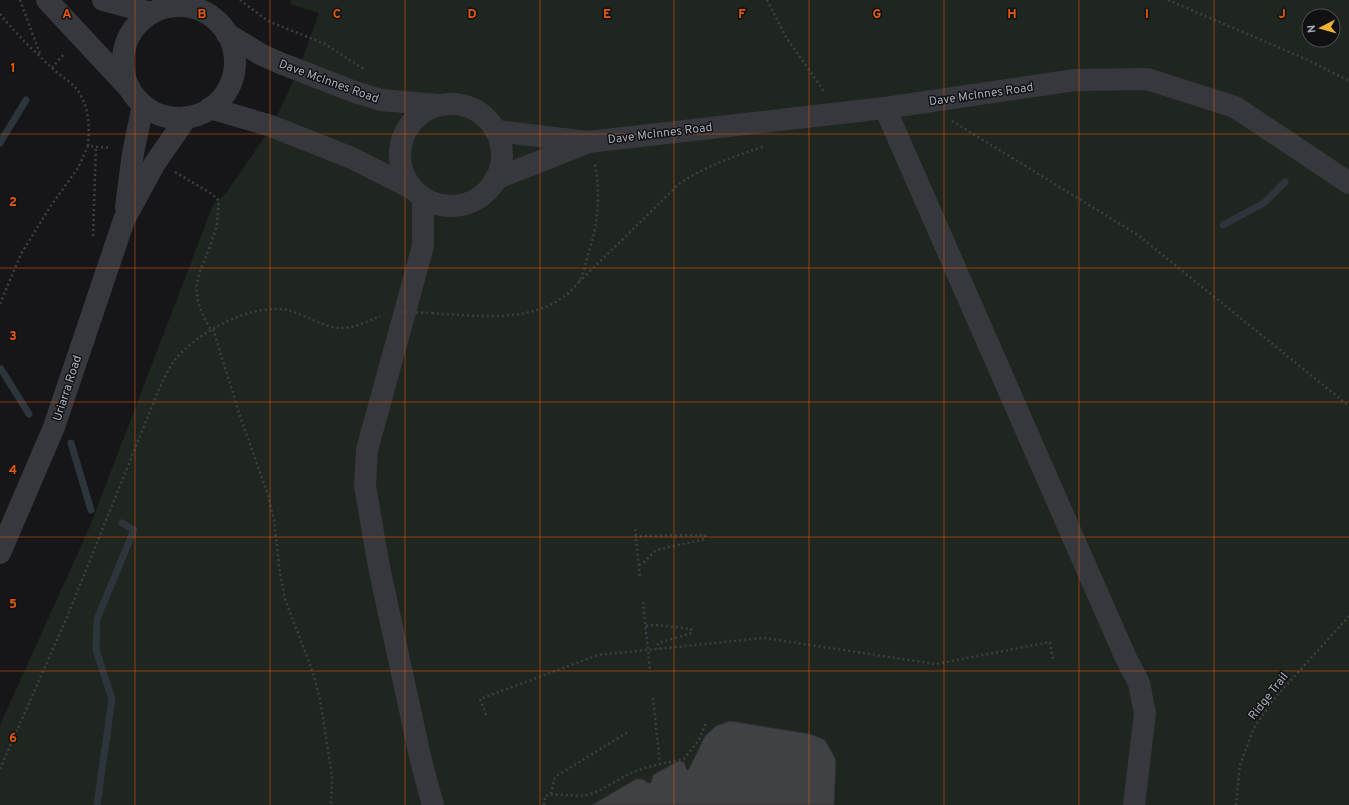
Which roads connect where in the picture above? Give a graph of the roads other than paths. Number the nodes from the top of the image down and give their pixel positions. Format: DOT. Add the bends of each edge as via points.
graph roads {
  1 [pos="47,0"];
  2 [pos="103,0"];
  3 [pos="201,5"];
  4 [pos="151,13"];
  5 [pos="227,34"];
  6 [pos="137,97"];
  7 [pos="438,105"];
  8 [pos="210,108"];
  9 [pos="885,108"];
  10 [pos="187,117"];
  11 [pos="496,130"];
  12 [pos="588,142"];
  13 [pos="495,179"];
  14 [pos="1349,183"];
  15 [pos="417,193"];
  16 [pos="124,220"];
  17 [pos="0,553"];
  18 [pos="433,805"];
  19 [pos="1134,805"];
  1 -- 6 [label="street"];
  2 -- 4 [label="street"];
  3 -- 4 [label="street" via="170,6"];
  3 -- 5 [label="street"];
  4 -- 6 [label="street" via="138,24 128,39 124,56 124,68"];
  5 -- 7 [label="street, Dave McInnes Road" via="262,56 355,92 381,100"];
  5 -- 8 [label="street" via="233,46 234,74 221,99"];
  6 -- 10 [label="street" via="163,116"];
  6 -- 16 [label="street, Uriarra Road"];
  7 -- 11 [label="street, Dave McInnes Road" via="465,106 477,111"];
  7 -- 15 [label="street, Dave McInnes Road" via="423,112 410,123 402,138 402,171"];
  8 -- 10 [label="street"];
  8 -- 15 [label="street, Dave McInnes Road" via="272,126 352,158"];
  9 -- 12 [label="street, Dave McInnes Road"];
  9 -- 14 [label="street, Dave McInnes Road" via="1075,80 1147,80 1235,107"];
  9 -- 19 [label="street" via="1125,656 1140,684 1145,713"];
  10 -- 16 [label="street, Uriarra Road" via="155,162"];
  11 -- 12 [label="street, Dave McInnes Road"];
  11 -- 13 [label="street, Dave McInnes Road" via="501,155 500,168"];
  12 -- 13 [label="street, Dave McInnes Road"];
  13 -- 15 [label="street, Dave McInnes Road" via="485,193 471,202 454,206 438,204"];
  15 -- 18 [label="street" via="423,246 367,450 365,486 379,567"];
  16 -- 17 [label="street, Uriarra Road" via="54,427"];
}
